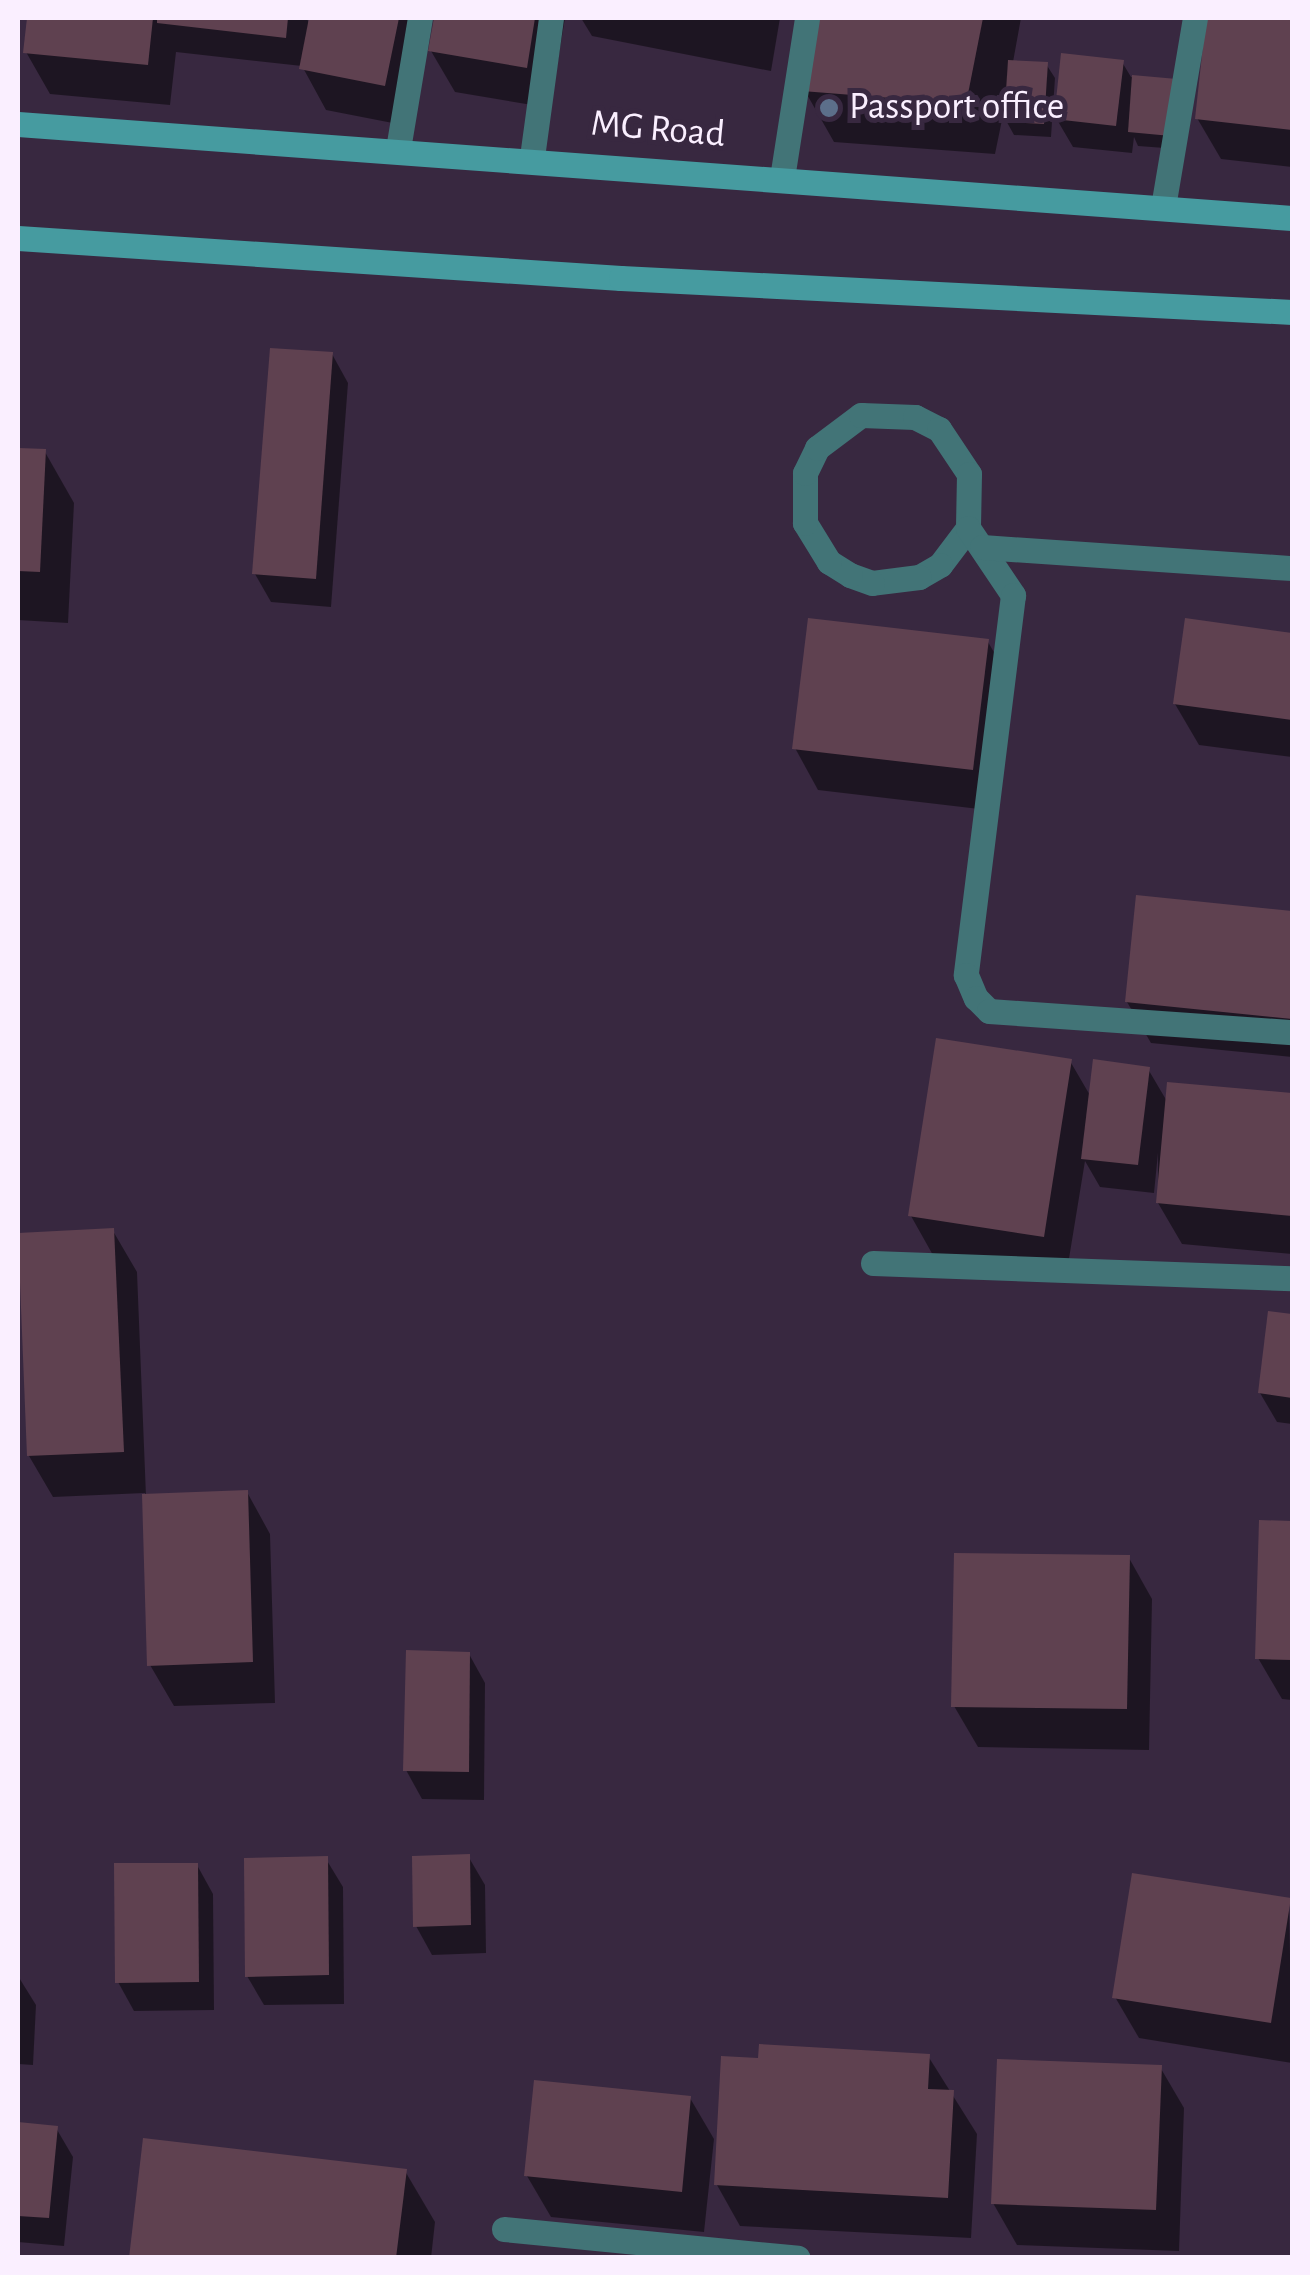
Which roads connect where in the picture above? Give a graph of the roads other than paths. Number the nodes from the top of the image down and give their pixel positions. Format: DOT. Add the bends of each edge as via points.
graph roads {
  1 [pos="420,18"];
  2 [pos="551,18"];
  3 [pos="808,18"];
  4 [pos="1195,18"];
  5 [pos="18,124"];
  6 [pos="398,149"];
  7 [pos="532,157"];
  8 [pos="782,178"];
  9 [pos="1163,207"];
  10 [pos="1292,218"];
  11 [pos="18,238"];
  12 [pos="1292,312"];
  13 [pos="975,538"];
  14 [pos="1292,568"];
  15 [pos="1292,1032"];
  16 [pos="873,1262"];
  17 [pos="1292,1278"];
  18 [pos="504,2229"];
  19 [pos="798,2258"];
  1 -- 6 [label="street"];
  2 -- 7 [label="street"];
  3 -- 8 [label="street"];
  4 -- 9 [label="street"];
  5 -- 6 [label="main road, MG Road"];
  6 -- 7 [label="main road, MG Road"];
  7 -- 8 [label="main road, MG Road"];
  8 -- 9 [label="main road, MG Road"];
  9 -- 10 [label="main road, MG Road"];
  11 -- 12 [label="main road"];
  13 -- 13 [label="street" via="919,577 872,583 829,562 815,544 801,499 804,473 817,448 848,422 887,412 915,416 939,429 969,474"];
  13 -- 14 [label="street"];
  13 -- 15 [label="street" via="1013,595 966,975 976,998 989,1011"];
  16 -- 17 [label="street"];
  18 -- 19 [label="street"];
}
